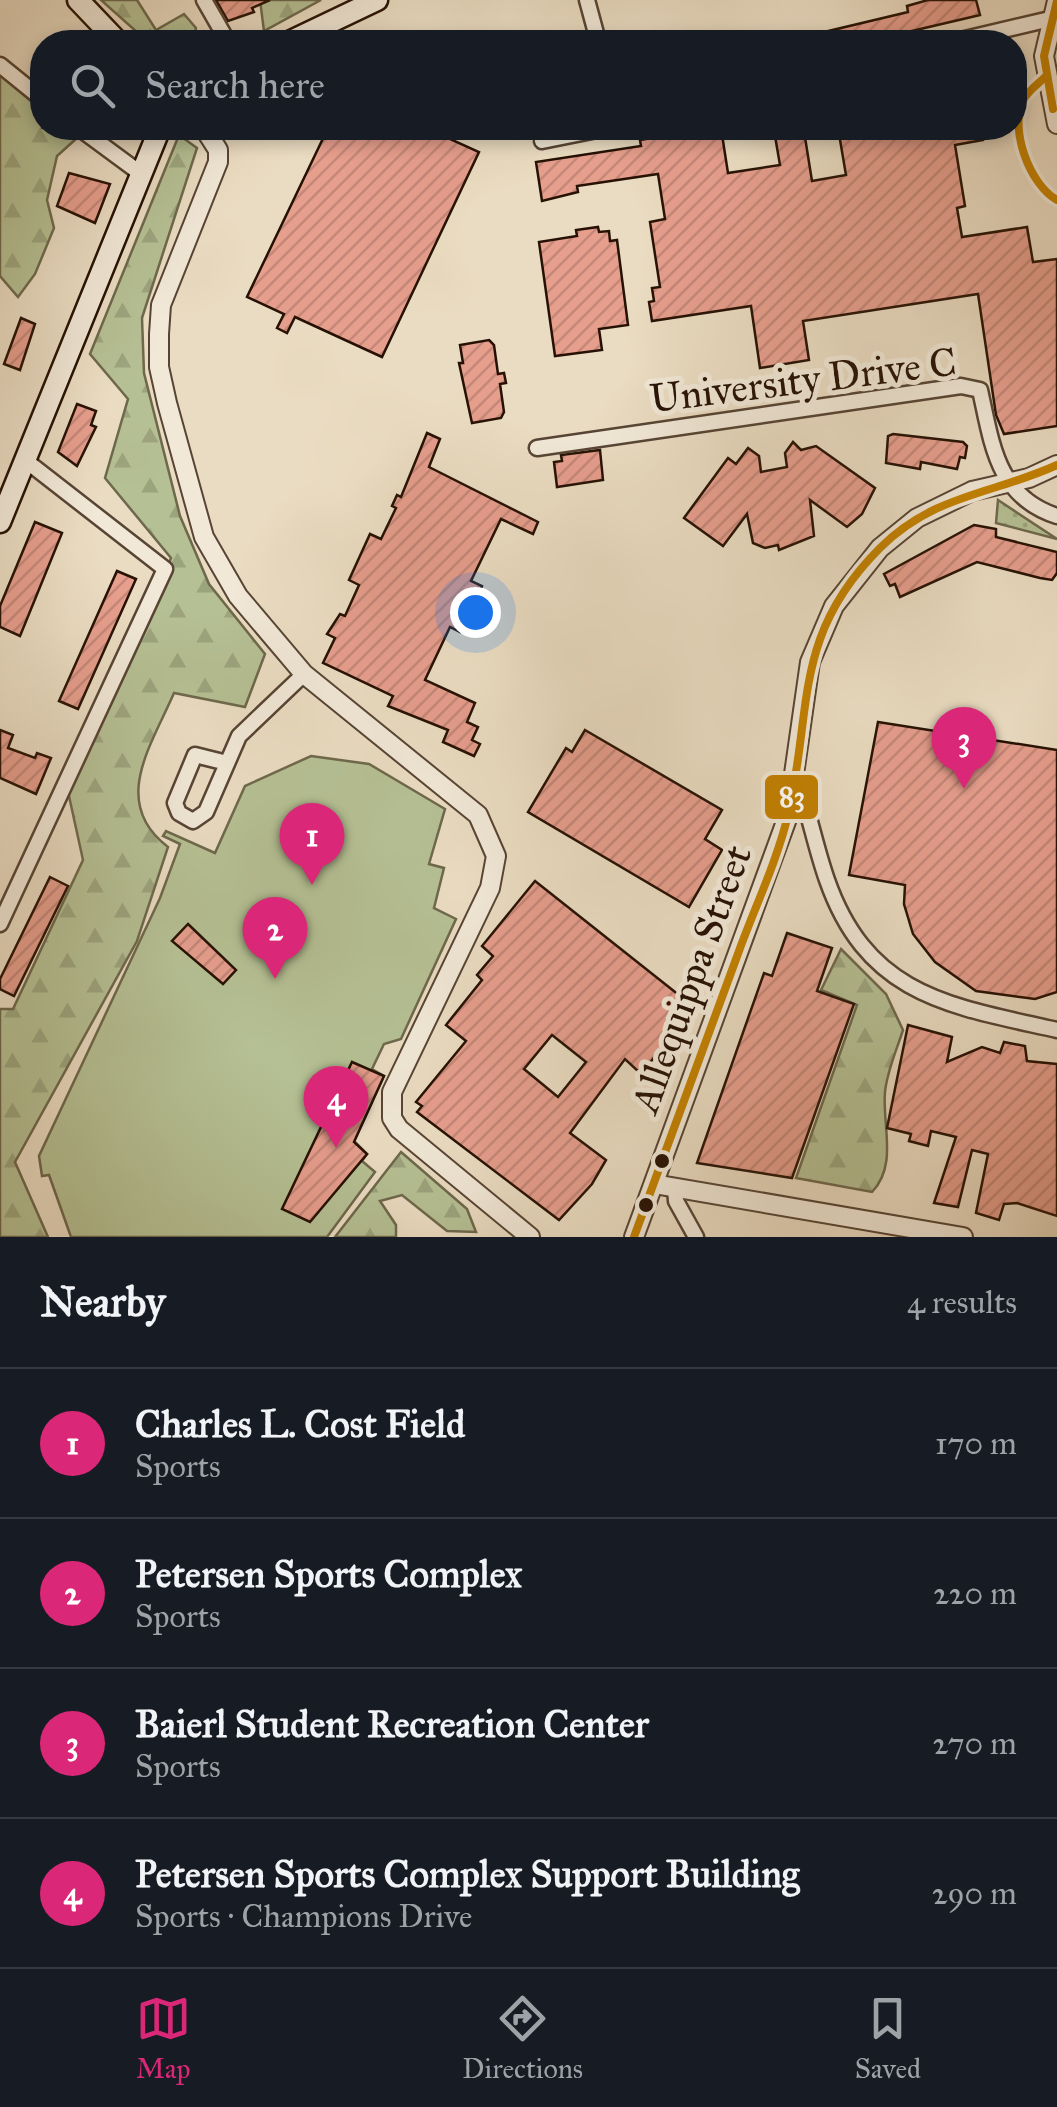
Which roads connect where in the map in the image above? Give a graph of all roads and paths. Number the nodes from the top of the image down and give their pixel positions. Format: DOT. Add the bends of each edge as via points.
graph roads {
  1 [pos="78,0"];
  2 [pos="204,0"];
  3 [pos="376,0"];
  4 [pos="587,0"];
  5 [pos="1053,10"];
  6 [pos="107,30"];
  7 [pos="221,30"];
  8 [pos="313,30"];
  9 [pos="595,30"];
  10 [pos="990,30"];
  11 [pos="0,64"];
  12 [pos="30,89"];
  13 [pos="1057,124"];
  14 [pos="95,140"];
  15 [pos="155,140"];
  16 [pos="212,140"];
  17 [pos="547,140"];
  18 [pos="542,141"];
  19 [pos="140,173"];
  20 [pos="537,448"];
  21 [pos="25,460"];
  22 [pos="1057,465"];
  23 [pos="1005,482"];
  24 [pos="1057,516"];
  25 [pos="0,522"];
  26 [pos="304,674"];
  27 [pos="227,764"];
  28 [pos="796,777"];
  29 [pos="0,924"];
  30 [pos="1057,1030"];
  31 [pos="654,1184"];
  32 [pos="675,1188"];
  33 [pos="516,1233"];
  34 [pos="634,1237"];
  35 [pos="696,1237"];
  36 [pos="963,1237"];
  1 -- 6 [label="main road"];
  2 -- 7 [label="street"];
  3 -- 8 [label="main road"];
  4 -- 9 [label="street"];
  5 -- 10 [label="street"];
  5 -- 13 [label="street" via="1045,77"];
  11 -- 12 [label="street"];
  14 -- 19 [label="street"];
  15 -- 19 [label="main road"];
  16 -- 26 [label="street" via="218,162 162,305 159,367 204,537 238,596"];
  17 -- 18 [label="street"];
  19 -- 21 [label="main road"];
  20 -- 23 [label="street, University Drive C" via="962,386 980,390"];
  21 -- 25 [label="main road"];
  21 -- 29 [label="street" via="165,569"];
  22 -- 23 [label="street, Allequippa Street"];
  23 -- 24 [label="street"];
  23 -- 28 [label="street, Allequippa Street" via="917,518 846,587 810,662"];
  26 -- 27 [label="street" via="239,736"];
  26 -- 33 [label="street" via="463,800 487,830 496,856 490,888 392,1092 392,1118"];
  27 -- 27 [label="street" via="195,755 175,803 179,812 201,818"];
  28 -- 30 [label="street" via="834,898 874,958 917,993"];
  28 -- 31 [label="street, Allequippa Street" via="788,816"];
  31 -- 32 [label="street"];
  31 -- 34 [label="street, Allequippa Street"];
  32 -- 35 [label="street"];
  32 -- 36 [label="street"];
}
